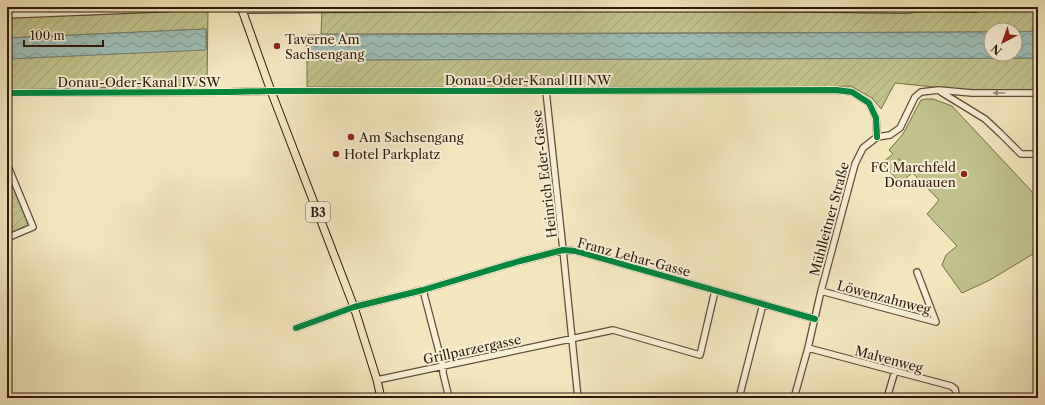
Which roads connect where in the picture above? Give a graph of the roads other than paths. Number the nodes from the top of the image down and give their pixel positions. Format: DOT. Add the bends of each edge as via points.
graph roads {
  1 [pos="203,7"];
  2 [pos="231,7"];
  3 [pos="599,7"];
  4 [pos="645,7"];
  5 [pos="918,7"];
  6 [pos="980,7"];
  7 [pos="241,8"];
  8 [pos="7,15"];
  9 [pos="939,90"];
  10 [pos="271,91"];
  11 [pos="546,91"];
  12 [pos="7,93"];
  13 [pos="1038,93"];
  14 [pos="876,137"];
  15 [pos="1038,154"];
  16 [pos="7,164"];
  17 [pos="7,238"];
  18 [pos="563,250"];
  19 [pos="917,272"];
  20 [pos="422,290"];
  21 [pos="715,291"];
  22 [pos="821,291"];
  23 [pos="763,304"];
  24 [pos="354,307"];
  25 [pos="815,319"];
  26 [pos="296,328"];
  27 [pos="572,339"];
  28 [pos="808,348"];
  29 [pos="443,367"];
  30 [pos="895,371"];
  31 [pos="377,380"];
  32 [pos="381,398"];
  33 [pos="450,398"];
  34 [pos="578,398"];
  35 [pos="739,398"];
  36 [pos="794,398"];
  37 [pos="887,398"];
  38 [pos="957,398"];
  1 -- 8 [label="street"];
  2 -- 7 [label="street"];
  3 -- 7 [label="street"];
  4 -- 5 [label="street" via="907,10"];
  5 -- 6 [label="street"];
  7 -- 10 [label="main road, B3"];
  13 -- 9 [label="street, one-way"];
  9 -- 14 [label="street, Mühlleitner Straße" via="921,92 915,97 900,128 890,135"];
  9 -- 15 [label="street" via="985,119 1021,154"];
  10 -- 11 [label="street, Donau-Oder-Kanal III NW"];
  10 -- 12 [label="street, Donau-Oder-Kanal IV SW"];
  10 -- 24 [label="main road, B3"];
  11 -- 14 [label="street, Donau-Oder-Kanal III NW" via="852,92 869,103 876,118"];
  11 -- 18 [label="street, Heinrich Eder-Gasse"];
  14 -- 22 [label="street, Mühlleitner Straße" via="863,148 856,164"];
  16 -- 17 [label="street" via="33,227"];
  18 -- 20 [label="street, Franz Lehar-Gasse"];
  18 -- 21 [label="street, Franz Lehar-Gasse" via="576,251"];
  18 -- 27 [label="street, Heinrich Eder-Gasse"];
  19 -- 22 [label="street, Löwenzahnweg" via="936,322"];
  20 -- 24 [label="street, Franz Lehar-Gasse"];
  20 -- 29 [label="street"];
  21 -- 23 [label="street, Franz Lehar-Gasse"];
  21 -- 27 [label="street, Grillparzergasse" via="700,355 613,330"];
  22 -- 25 [label="street, Mühlleitner Straße"];
  23 -- 25 [label="street, Franz Lehar-Gasse"];
  23 -- 35 [label="street"];
  24 -- 26 [label="street, Franz Lehar-Gasse"];
  24 -- 31 [label="main road, B3"];
  25 -- 28 [label="street, Mühlleitner Straße"];
  27 -- 29 [label="street, Grillparzergasse"];
  27 -- 34 [label="street, Heinrich Eder-Gasse"];
  28 -- 30 [label="street, Malvenweg"];
  28 -- 36 [label="street, Mühlleitner Straße"];
  29 -- 31 [label="street, Grillparzergasse"];
  29 -- 33 [label="street"];
  30 -- 37 [label="street"];
  30 -- 38 [label="street, Malvenweg" via="951,386 955,389"];
  31 -- 32 [label="main road, B3"];
}
